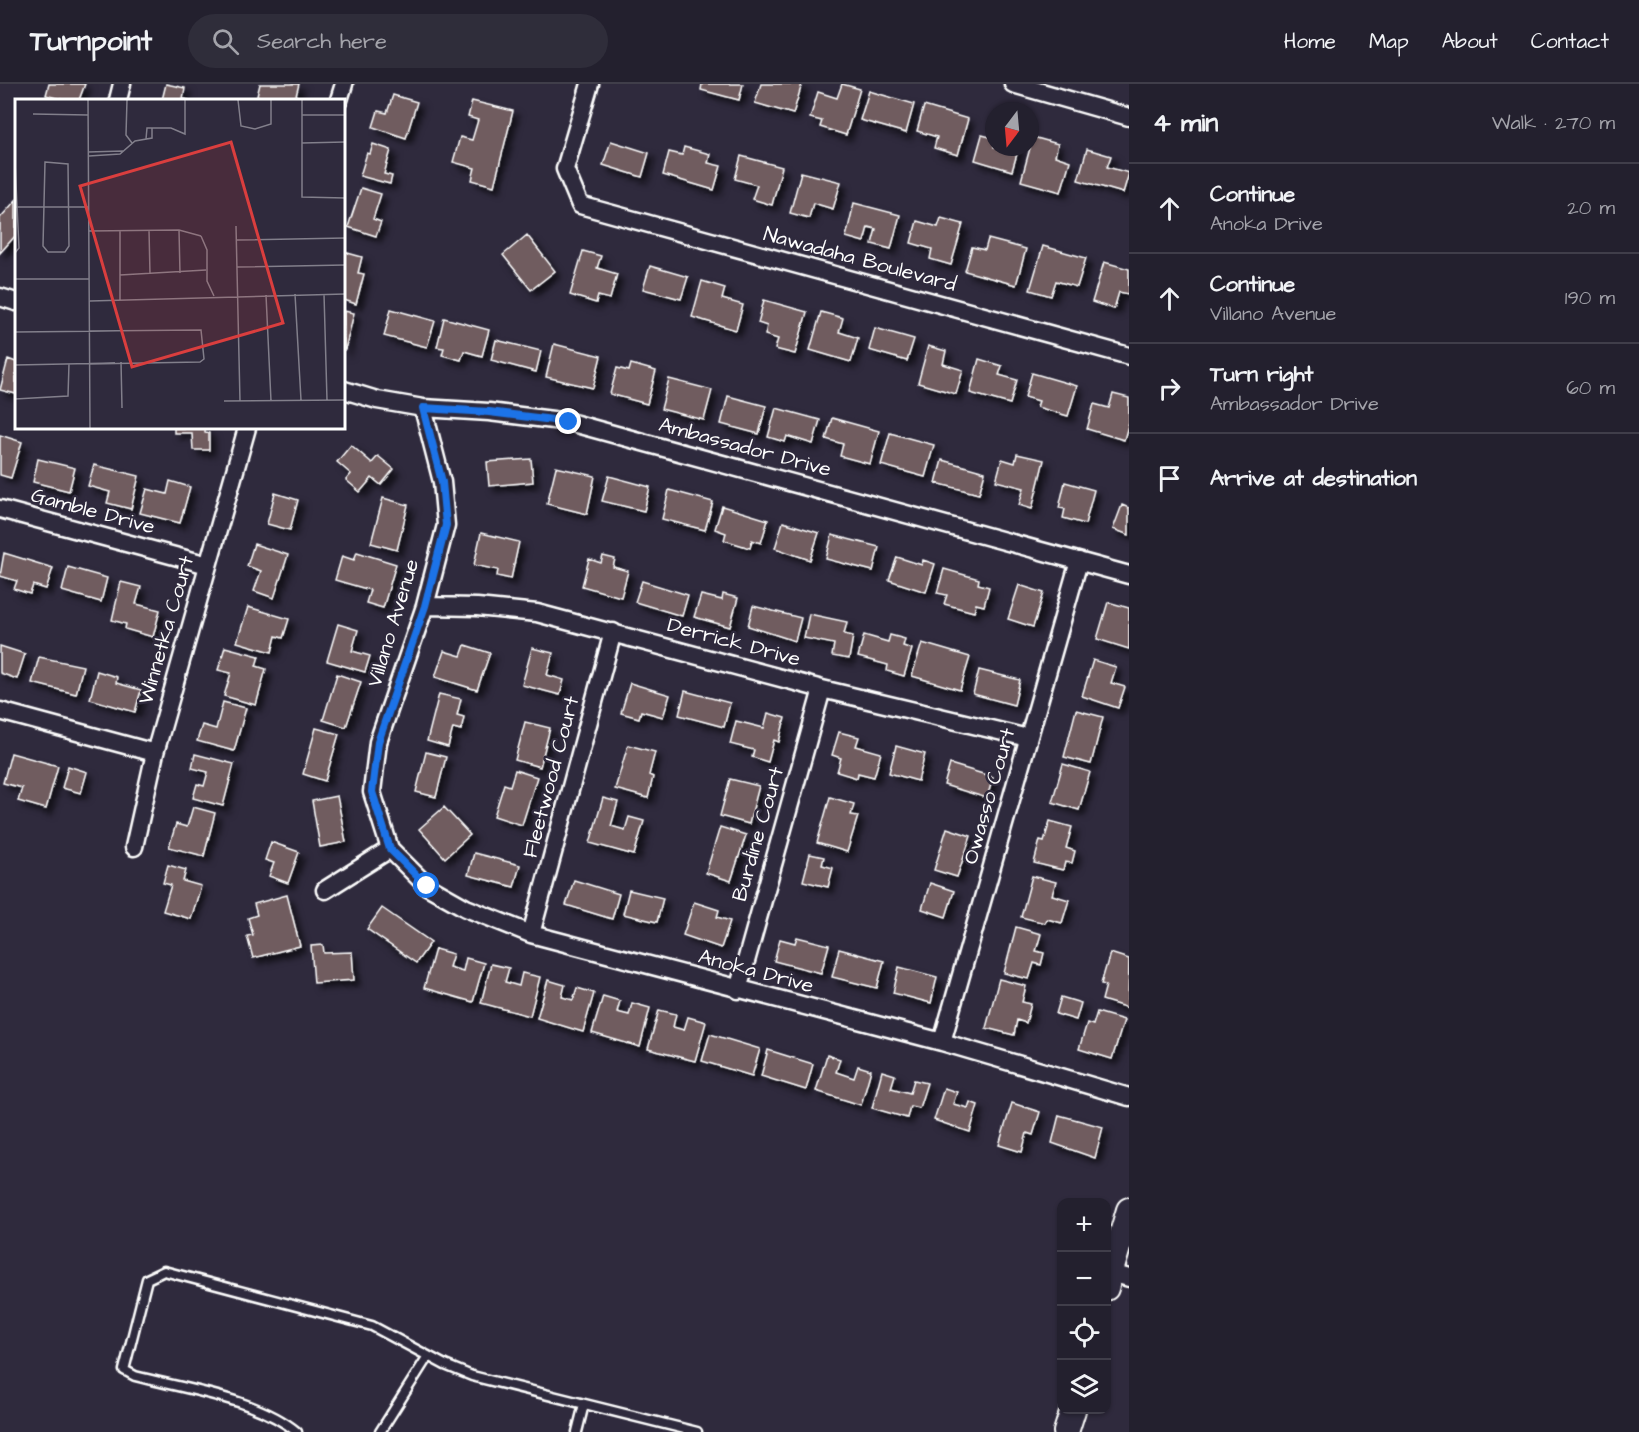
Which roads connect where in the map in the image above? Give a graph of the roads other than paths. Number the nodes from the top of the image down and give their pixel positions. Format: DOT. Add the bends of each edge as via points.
graph roads {
  1 [pos="122,84"];
  2 [pos="344,84"];
  3 [pos="590,84"];
  4 [pos="1019,85"];
  5 [pos="118,99"];
  6 [pos="339,99"];
  7 [pos="1129,117"];
  8 [pos="0,297"];
  9 [pos="15,302"];
  10 [pos="1129,356"];
  11 [pos="345,390"];
  12 [pos="423,408"];
  13 [pos="247,429"];
  14 [pos="0,509"];
  15 [pos="1079,561"];
  16 [pos="208,565"];
  17 [pos="1129,575"];
  18 [pos="425,606"];
  19 [pos="613,632"];
  20 [pos="822,689"];
  21 [pos="0,711"];
  22 [pos="1028,738"];
  23 [pos="155,753"];
  24 [pos="134,846"];
  25 [pos="390,849"];
  26 [pos="325,890"];
  27 [pos="531,934"];
  28 [pos="738,990"];
  29 [pos="942,1042"];
  30 [pos="1129,1097"];
  31 [pos="1129,1210"];
  32 [pos="1115,1280"];
  33 [pos="428,1356"];
  34 [pos="584,1404"];
  35 [pos="1072,1414"];
  36 [pos="297,1432"];
  37 [pos="380,1432"];
  38 [pos="577,1432"];
  39 [pos="697,1432"];
  40 [pos="1066,1432"];
  1 -- 5 [label="street"];
  2 -- 6 [label="street"];
  3 -- 10 [label="street, Nawadaha Boulevard" via="566,169 580,205"];
  4 -- 7 [label="street"];
  8 -- 9 [label="street"];
  11 -- 12 [label="street, Ambassador Drive"];
  12 -- 15 [label="street, Ambassador Drive" via="569,422"];
  12 -- 18 [label="street, Villano Avenue" via="442,482 446,525"];
  13 -- 16 [label="street, Winnetka Court"];
  14 -- 16 [label="street, Gamble Drive"];
  15 -- 17 [label="street, Ambassador Drive"];
  15 -- 22 [label="street, Owasso Court"];
  16 -- 23 [label="street, Winnetka Court"];
  18 -- 19 [label="street, Derrick Drive" via="537,613"];
  18 -- 25 [label="street, Villano Avenue" via="378,742 372,792"];
  19 -- 20 [label="street, Derrick Drive"];
  19 -- 27 [label="street, Fleetwood Court"];
  20 -- 22 [label="street, Derrick Drive"];
  20 -- 28 [label="street, Burdine Court"];
  21 -- 23 [label="street"];
  22 -- 29 [label="street, Owasso Court"];
  23 -- 24 [label="street, Winnetka Court"];
  25 -- 26 [label="street"];
  25 -- 27 [label="street, Anoka Drive" via="427,886 466,908"];
  27 -- 28 [label="street, Anoka Drive"];
  28 -- 29 [label="street, Anoka Drive"];
  29 -- 30 [label="street, Anoka Drive"];
  31 -- 32 [label="main road"];
  33 -- 34 [label="lane" via="472,1376"];
  33 -- 36 [label="lane" via="372,1326 164,1271 147,1279 124,1370 230,1400 284,1421"];
  33 -- 37 [label="lane"];
  34 -- 38 [label="lane"];
  34 -- 39 [label="lane"];
  35 -- 40 [label="main road"];
}
